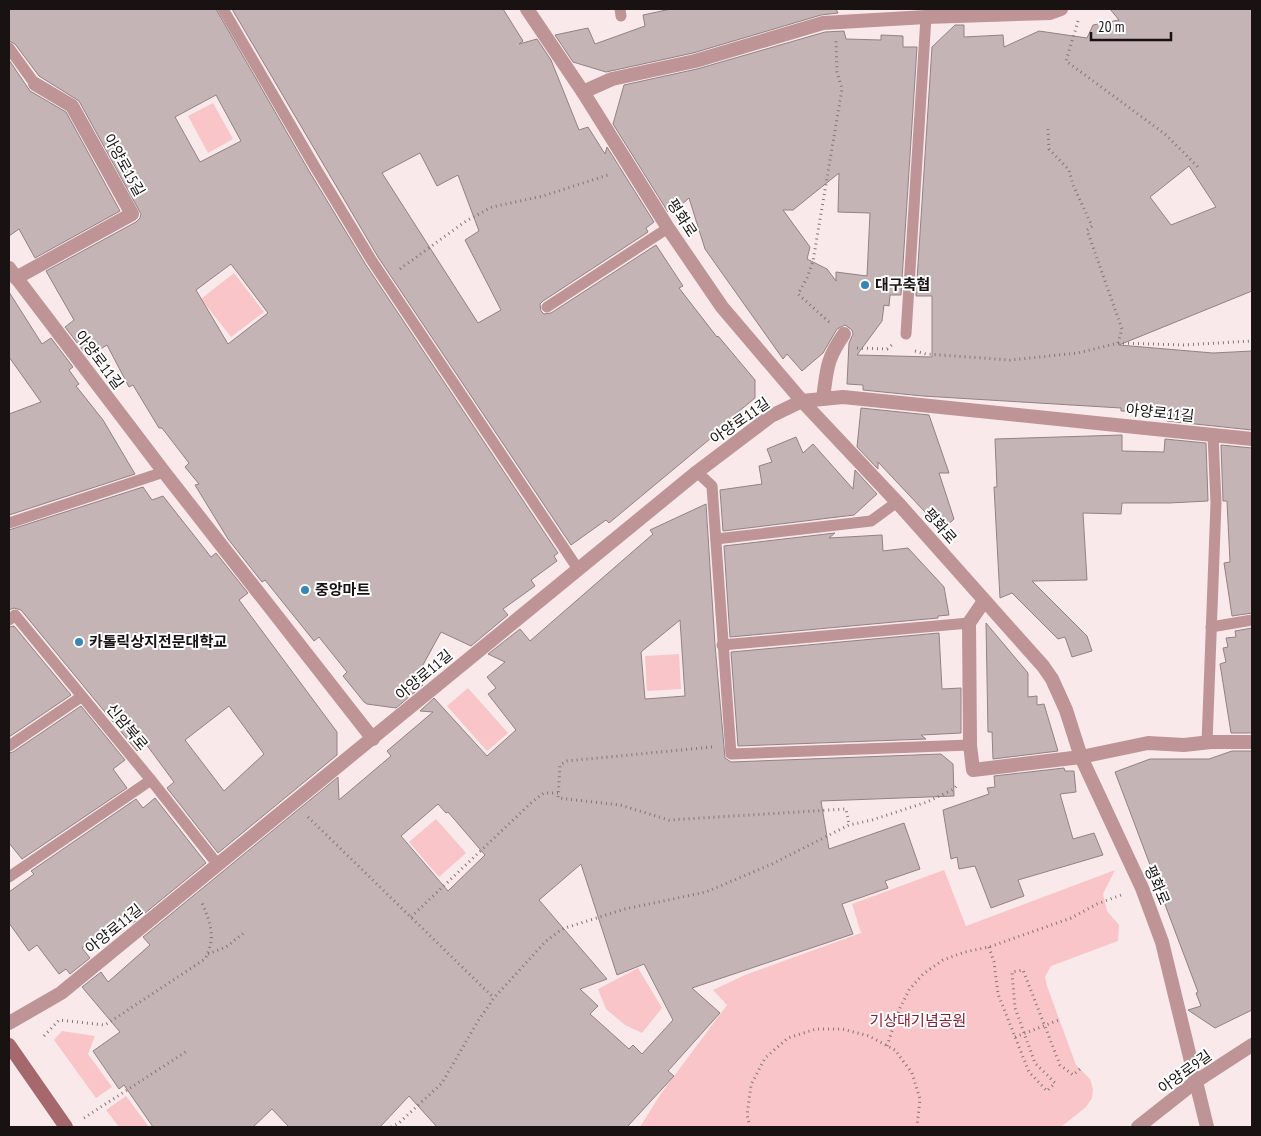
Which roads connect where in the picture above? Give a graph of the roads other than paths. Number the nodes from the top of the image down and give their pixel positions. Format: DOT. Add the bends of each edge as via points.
graph roads {
  1 [pos="223,9"];
  2 [pos="527,9"];
  3 [pos="1061,9"];
  4 [pos="917,14"];
  5 [pos="9,48"];
  6 [pos="35,84"];
  7 [pos="583,92"];
  8 [pos="668,228"];
  9 [pos="12,273"];
  10 [pos="547,307"];
  11 [pos="844,334"];
  12 [pos="906,334"];
  13 [pos="823,399"];
  14 [pos="802,401"];
  15 [pos="1213,435"];
  16 [pos="1252,439"];
  17 [pos="164,472"];
  18 [pos="697,472"];
  19 [pos="897,502"];
  20 [pos="9,523"];
  21 [pos="716,539"];
  22 [pos="578,569"];
  23 [pos="984,601"];
  24 [pos="9,620"];
  25 [pos="1252,620"];
  26 [pos="969,623"];
  27 [pos="1211,627"];
  28 [pos="722,645"];
  29 [pos="80,696"];
  30 [pos="373,739"];
  31 [pos="1252,742"];
  32 [pos="1207,743"];
  33 [pos="970,745"];
  34 [pos="9,746"];
  35 [pos="1081,758"];
  36 [pos="151,780"];
  37 [pos="218,866"];
  38 [pos="9,877"];
  39 [pos="9,1023"];
  40 [pos="1252,1045"];
  41 [pos="9,1046"];
  42 [pos="1195,1082"];
  43 [pos="66,1127"];
  44 [pos="1138,1127"];
  45 [pos="1207,1127"];
  1 -- 22 [label="lane" via="314,167 384,279"];
  2 -- 7 [label="street, 평화로"];
  3 -- 4 [label="street" via="1050,14"];
  4 -- 7 [label="street" via="823,23 694,61 612,80"];
  4 -- 12 [label="lane"];
  5 -- 6 [label="lane"];
  6 -- 9 [label="street, 아양로15길" via="72,106 132,214"];
  7 -- 8 [label="street, 평화로"];
  8 -- 10 [label="lane"];
  8 -- 14 [label="street, 평화로" via="722,306"];
  9 -- 17 [label="street, 아양로11길"];
  11 -- 13 [label="street" via="828,362"];
  13 -- 14 [label="street, 아양로11길"];
  13 -- 15 [label="street, 아양로11길" via="843,397"];
  14 -- 18 [label="street, 아양로11길" via="771,416"];
  14 -- 19 [label="street, 평화로"];
  15 -- 16 [label="street, 아양로11길"];
  15 -- 27 [label="lane" via="1216,503"];
  17 -- 20 [label="lane"];
  17 -- 30 [label="street, 아양로11길"];
  18 -- 21 [label="lane" via="712,486"];
  18 -- 22 [label="street, 아양로11길"];
  19 -- 21 [label="lane" via="871,521"];
  19 -- 23 [label="street, 평화로"];
  21 -- 28 [label="lane"];
  22 -- 30 [label="street, 아양로11길"];
  23 -- 26 [label="street"];
  23 -- 35 [label="street, 평화로" via="1052,680 1066,710"];
  24 -- 29 [label="lane, 신암북로" via="15,616"];
  25 -- 27 [label="lane"];
  26 -- 28 [label="lane"];
  26 -- 33 [label="street"];
  27 -- 32 [label="lane"];
  28 -- 33 [label="lane" via="731,754"];
  29 -- 34 [label="lane"];
  29 -- 36 [label="lane, 신암북로"];
  30 -- 37 [label="street, 아양로11길"];
  31 -- 32 [label="street"];
  32 -- 35 [label="street" via="1184,746 1148,743"];
  33 -- 35 [label="street" via="973,770"];
  35 -- 42 [label="street, 평화로" via="1142,888 1162,942"];
  36 -- 37 [label="lane, 신암북로"];
  36 -- 38 [label="lane"];
  37 -- 39 [label="street, 아양로11길" via="61,993"];
  40 -- 42 [label="street, 아양로9길"];
  41 -- 43 [label="main road"];
  42 -- 44 [label="street, 아양로9길"];
  42 -- 45 [label="street, 평화로"];
}
